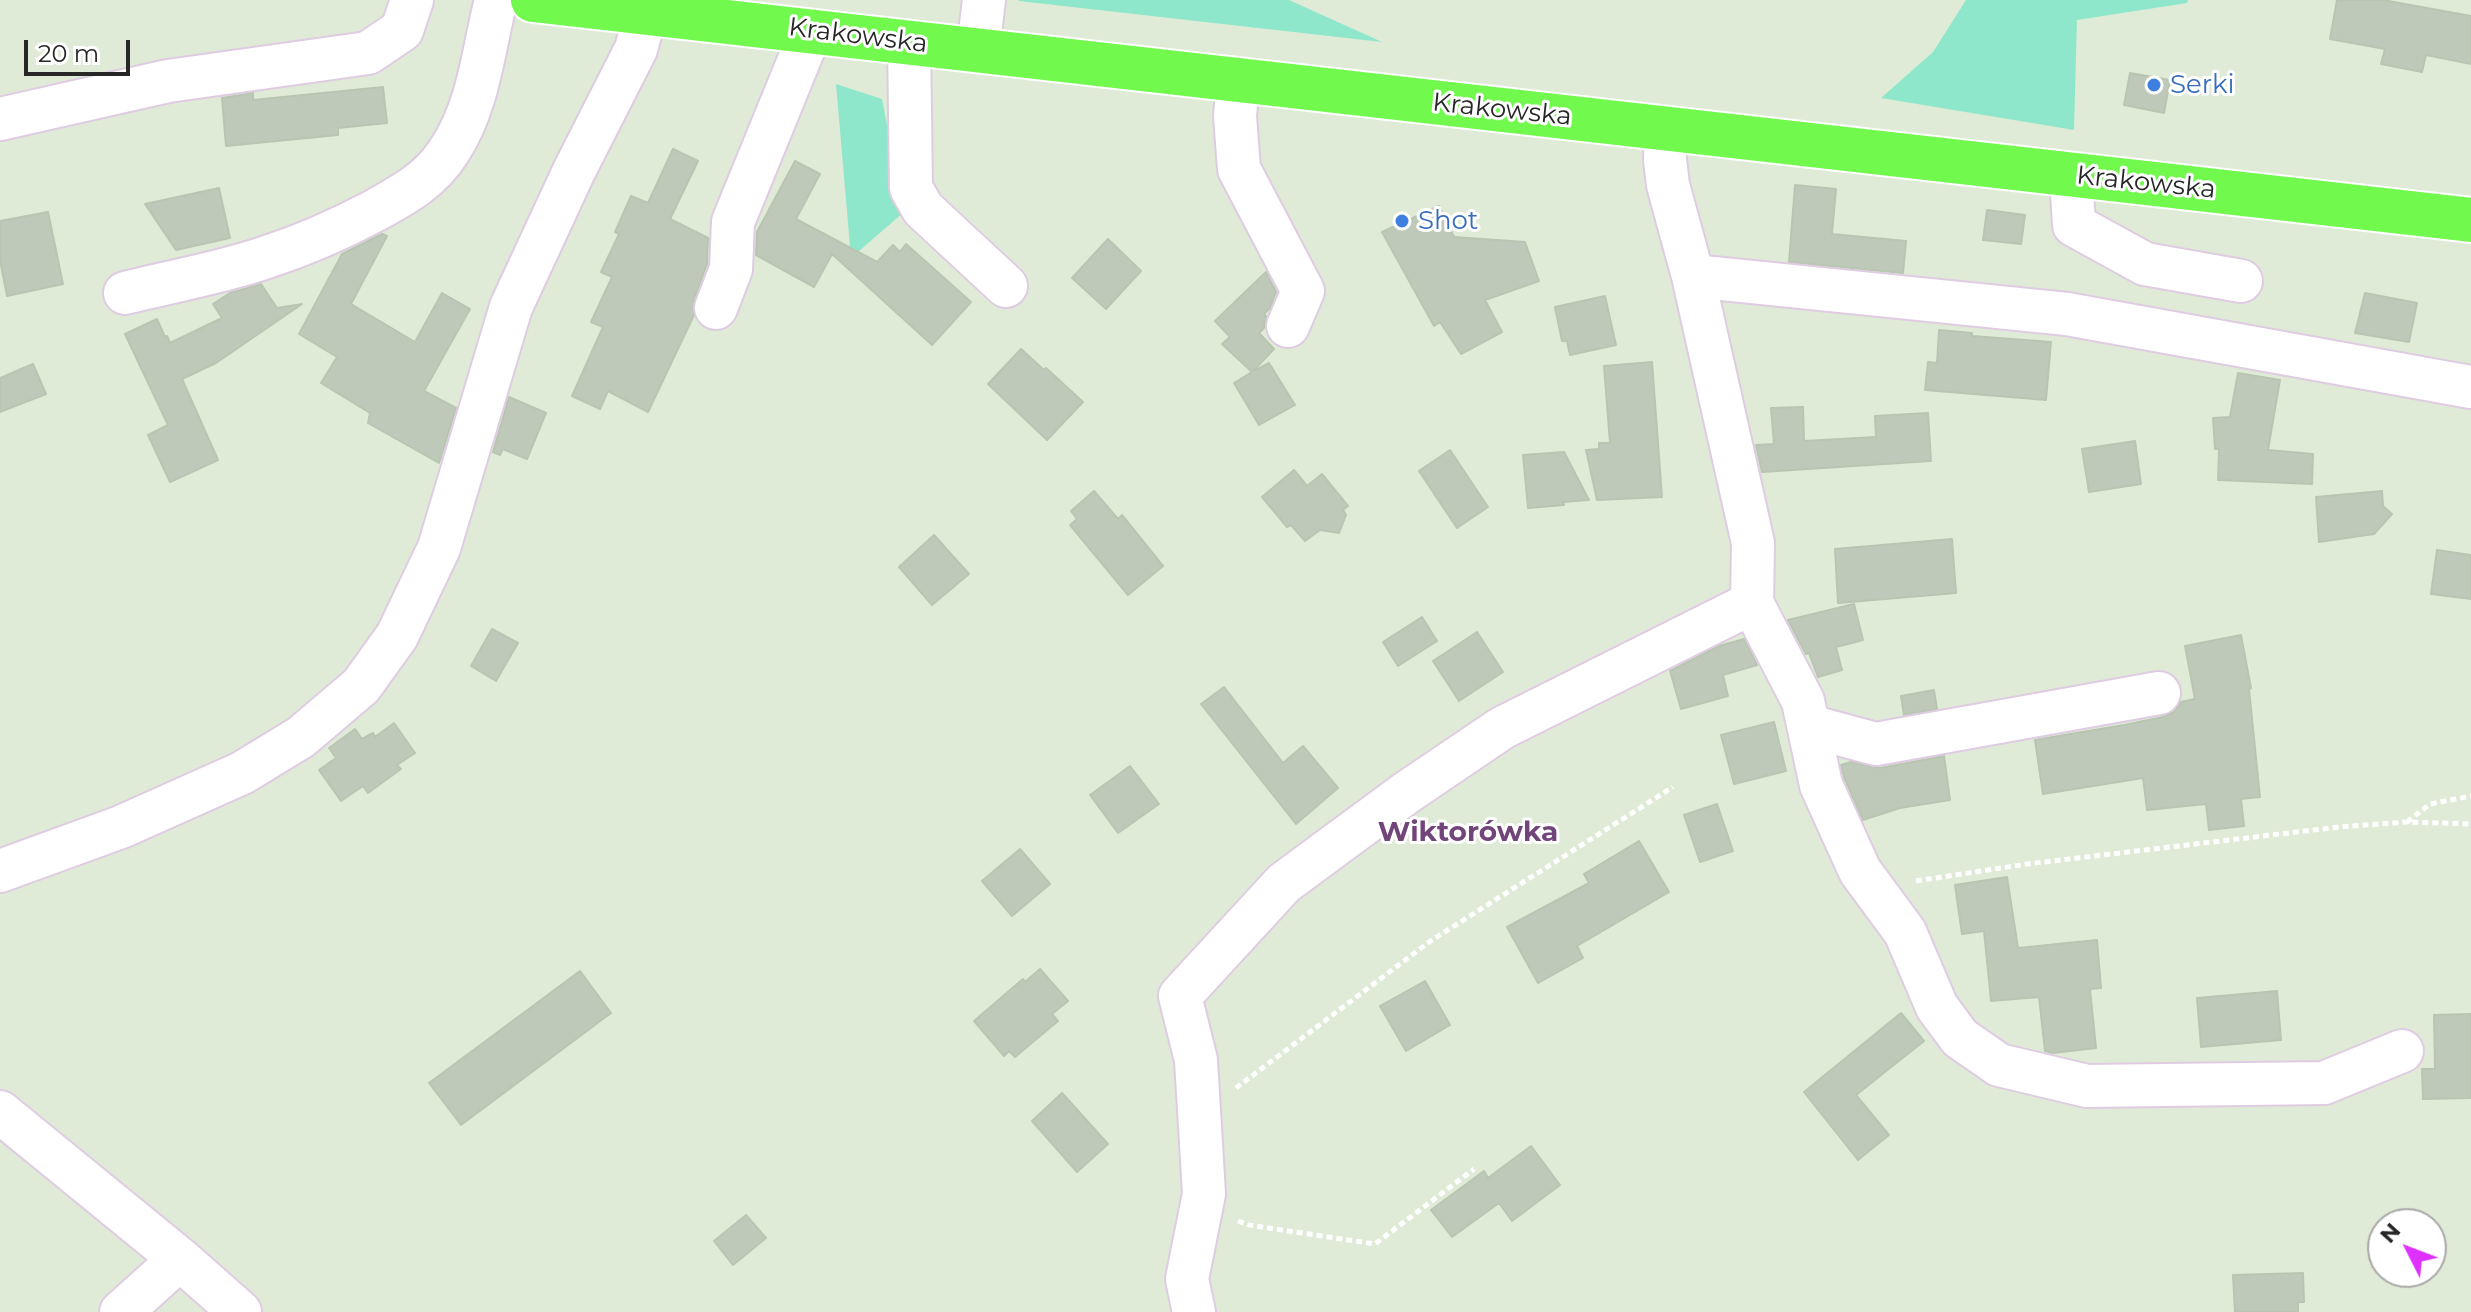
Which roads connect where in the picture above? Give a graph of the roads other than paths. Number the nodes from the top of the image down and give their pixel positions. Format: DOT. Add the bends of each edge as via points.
graph roads {
  1 [pos="412,0"];
  2 [pos="496,0"];
  3 [pos="533,0"];
  4 [pos="984,0"];
  5 [pos="646,13"];
  6 [pos="811,31"];
  7 [pos="909,42"];
  8 [pos="978,50"];
  9 [pos="1238,80"];
  10 [pos="0,119"];
  11 [pos="1666,129"];
  12 [pos="2071,175"];
  13 [pos="2471,220"];
  14 [pos="1693,276"];
  15 [pos="2241,281"];
  16 [pos="1006,286"];
  17 [pos="125,293"];
  18 [pos="716,308"];
  19 [pos="1288,326"];
  20 [pos="2471,387"];
  21 [pos="1752,603"];
  22 [pos="2159,693"];
  23 [pos="1809,726"];
  24 [pos="0,871"];
  25 [pos="2402,1051"];
  26 [pos="1,1114"];
  27 [pos="180,1259"];
  28 [pos="121,1312"];
  29 [pos="240,1312"];
  30 [pos="1194,1312"];
  1 -- 10 [label="street" via="402,30 368,53 168,81"];
  2 -- 17 [label="street" via="463,125 449,152 408,193 343,228 266,258"];
  3 -- 5 [label="main road, Krakowska"];
  4 -- 8 [label="street"];
  5 -- 6 [label="main road, Krakowska"];
  5 -- 24 [label="street" via="636,49 511,307 439,548 397,636 361,686 301,737 242,773 121,827"];
  6 -- 7 [label="main road, Krakowska"];
  6 -- 18 [label="street" via="733,222 731,269"];
  7 -- 8 [label="main road, Krakowska"];
  7 -- 16 [label="street" via="911,188 923,209"];
  8 -- 9 [label="main road, Krakowska"];
  9 -- 11 [label="main road, Krakowska"];
  9 -- 19 [label="street" via="1239,169 1303,291"];
  11 -- 12 [label="main road, Krakowska"];
  11 -- 14 [label="street" via="1668,185"];
  12 -- 13 [label="main road, Krakowska"];
  12 -- 15 [label="street" via="2074,225 2145,264"];
  14 -- 20 [label="street" via="2067,314"];
  14 -- 21 [label="street" via="1753,543"];
  21 -- 23 [label="street" via="1803,701"];
  21 -- 30 [label="street" via="1502,728 1406,793 1284,883 1180,996 1196,1060 1204,1194 1187,1279"];
  22 -- 23 [label="street" via="1876,744"];
  23 -- 25 [label="street" via="1821,785 1860,871 1905,932 1937,1007 1960,1038 1999,1065 2087,1086 2324,1083"];
  26 -- 27 [label="street"];
  27 -- 28 [label="street"];
  27 -- 29 [label="street"];
}
